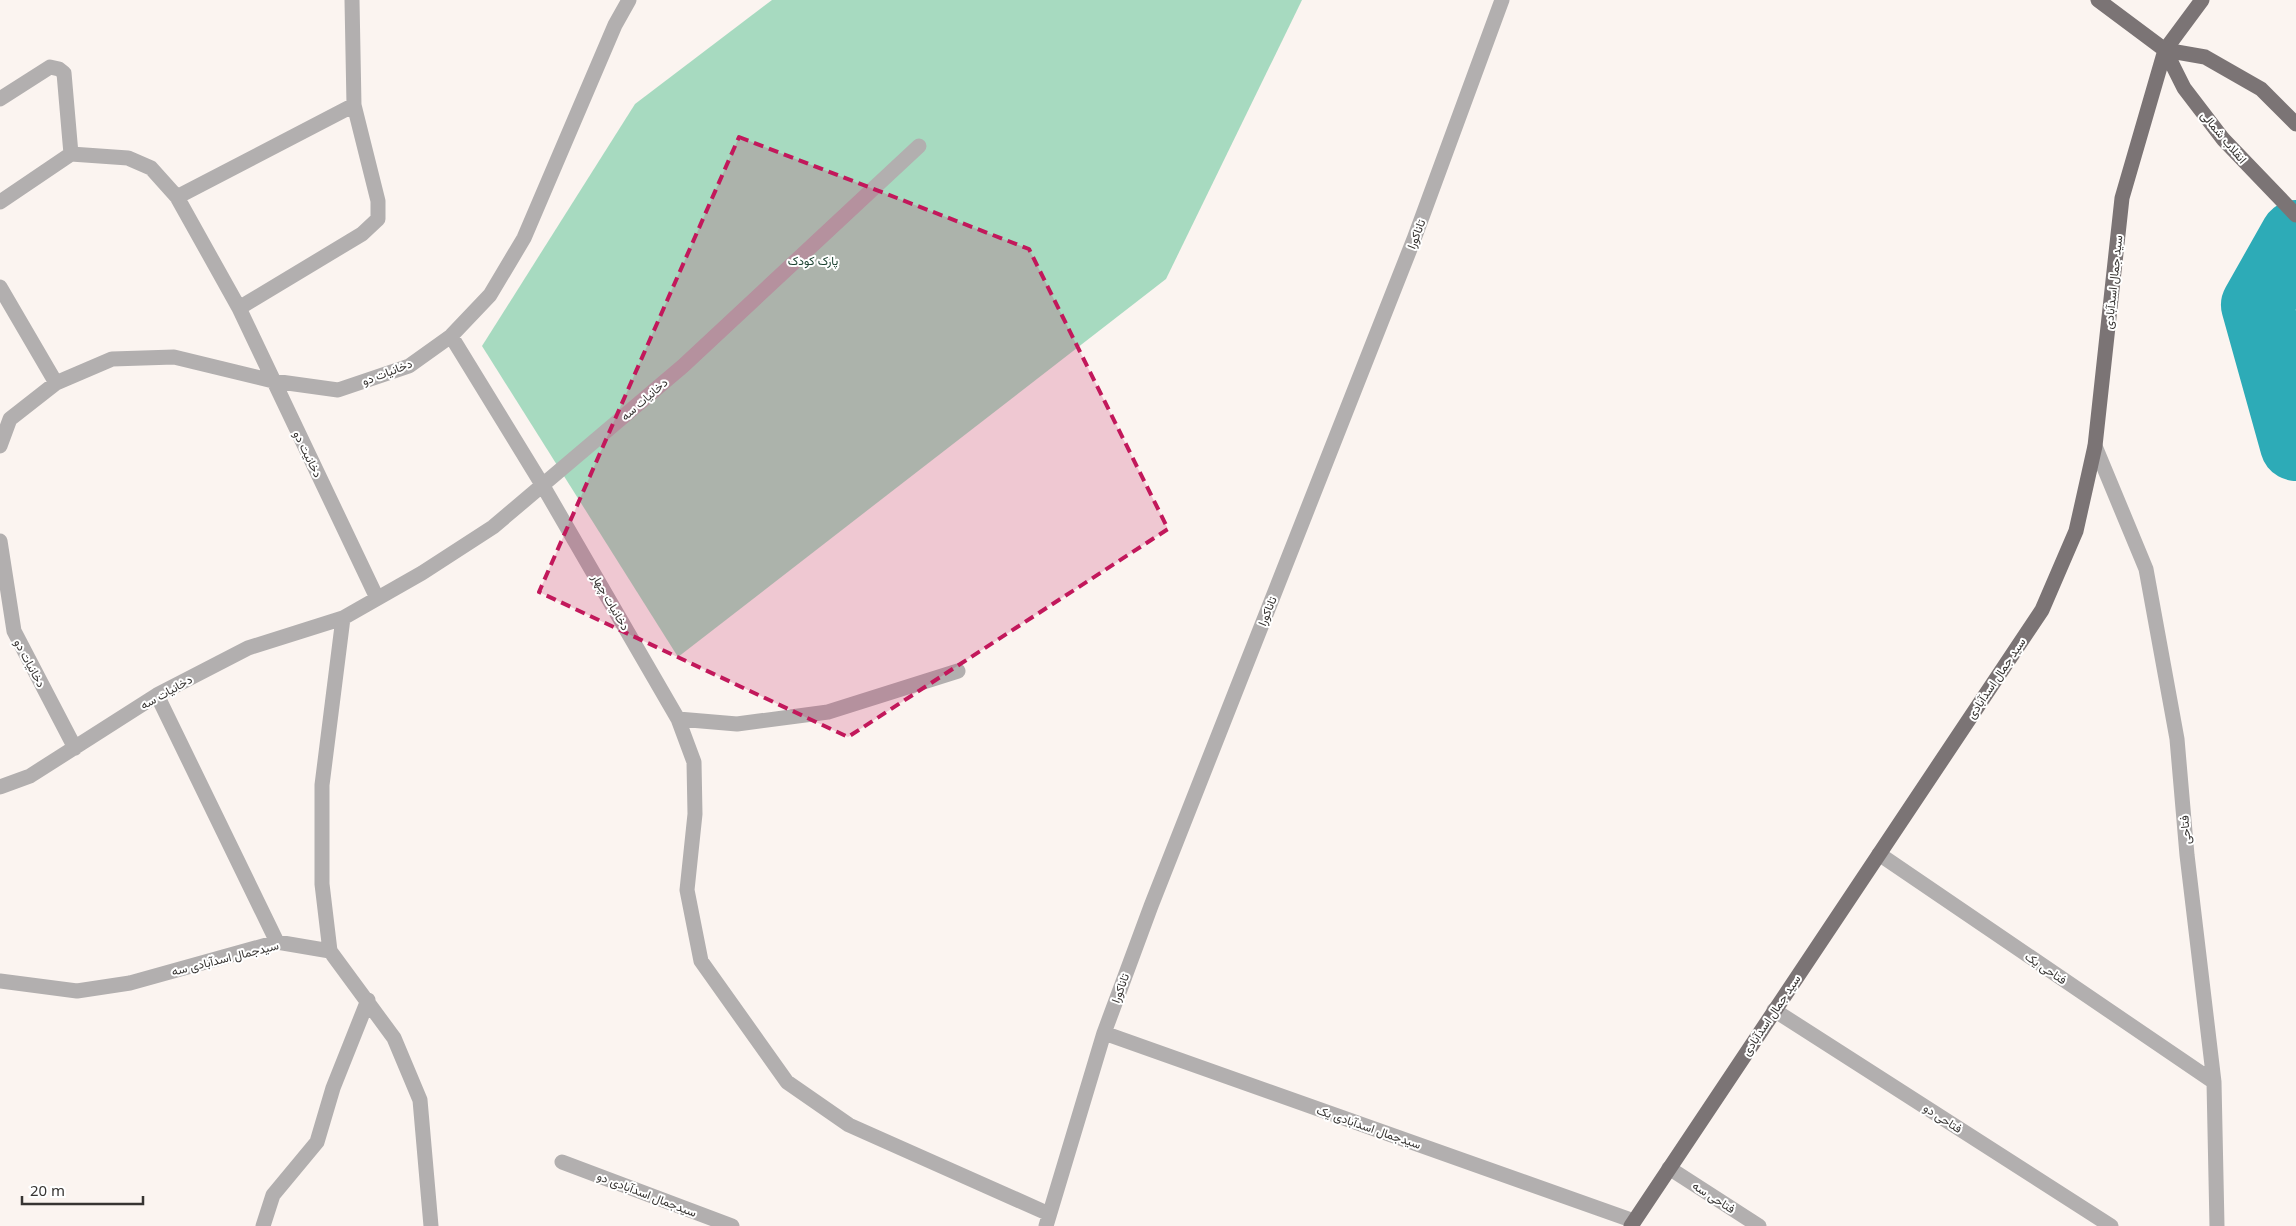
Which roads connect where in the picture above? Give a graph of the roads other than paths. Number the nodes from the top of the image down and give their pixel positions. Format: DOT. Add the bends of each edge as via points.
graph roads {
  1 [pos="352,0"];
  2 [pos="629,0"];
  3 [pos="1502,0"];
  4 [pos="2098,0"];
  5 [pos="2202,0"];
  6 [pos="2164,50"];
  7 [pos="0,99"];
  8 [pos="354,105"];
  9 [pos="2296,124"];
  10 [pos="919,146"];
  11 [pos="71,154"];
  12 [pos="177,197"];
  13 [pos="0,202"];
  14 [pos="2296,216"];
  15 [pos="0,286"];
  16 [pos="239,308"];
  17 [pos="451,336"];
  18 [pos="273,381"];
  19 [pos="56,383"];
  20 [pos="0,446"];
  21 [pos="2095,446"];
  22 [pos="543,486"];
  23 [pos="0,541"];
  24 [pos="377,598"];
  25 [pos="343,618"];
  26 [pos="958,671"];
  27 [pos="157,695"];
  28 [pos="678,719"];
  29 [pos="75,748"];
  30 [pos="0,787"];
  31 [pos="1879,854"];
  32 [pos="277,942"];
  33 [pos="330,950"];
  34 [pos="0,981"];
  35 [pos="368,1000"];
  36 [pos="1774,1010"];
  37 [pos="1104,1033"];
  38 [pos="2214,1082"];
  39 [pos="562,1162"];
  40 [pos="1669,1168"];
  41 [pos="1047,1220"];
  42 [pos="1632,1223"];
  43 [pos="263,1226"];
  44 [pos="431,1226"];
  45 [pos="732,1226"];
  46 [pos="1759,1226"];
  47 [pos="2111,1226"];
  48 [pos="2217,1226"];
  1 -- 8 [label="street"];
  2 -- 17 [label="street, دخانیات دو" via="615,25 524,238 490,295"];
  3 -- 37 [label="street, تاناکورا" via="1414,239"];
  4 -- 6 [label="main road, انقلاب شمالی"];
  5 -- 6 [label="main road"];
  6 -- 9 [label="main road, انقلاب شمالی" via="2205,57 2262,89"];
  6 -- 14 [label="main road, انقلاب شمالی" via="2184,88 2223,140"];
  6 -- 21 [label="main road, سید جمال اسدآبادی" via="2122,198"];
  7 -- 11 [label="street" via="50,67 59,69 64,73"];
  8 -- 12 [label="street"];
  8 -- 16 [label="street" via="378,202 378,219 362,234"];
  10 -- 22 [label="street, دخانیات سه" via="682,366"];
  11 -- 12 [label="street, دخانیت دو" via="128,158 151,168"];
  11 -- 13 [label="street"];
  12 -- 16 [label="street, دخانیت دو"];
  15 -- 19 [label="street"];
  16 -- 18 [label="street, دخانیت دو"];
  17 -- 18 [label="street, دخانیات دو" via="409,366 338,390"];
  17 -- 22 [label="street, دخانیات چهار"];
  18 -- 19 [label="street, دخانیات دو" via="174,357 112,359"];
  18 -- 24 [label="street, دخانیت دو"];
  19 -- 20 [label="street, دخانیات دو" via="10,419"];
  21 -- 31 [label="main road, سید جمال اسدآبادی" via="2076,531 2042,610"];
  21 -- 38 [label="street, فتاحی" via="2146,569 2177,739"];
  22 -- 24 [label="street, دخانیات سه" via="493,527"];
  22 -- 28 [label="street, دخانیات چهار"];
  23 -- 29 [label="street, دخانیات دو" via="14,631"];
  24 -- 25 [label="street, دخانیات سه"];
  25 -- 27 [label="street, دخانیات سه" via="248,648"];
  25 -- 33 [label="street" via="322,785 322,884"];
  26 -- 28 [label="street" via="828,712 737,724"];
  27 -- 29 [label="street, دخانیات سه"];
  27 -- 32 [label="street"];
  28 -- 41 [label="street, دخانیات چهار" via="694,762 695,814 687,890 701,961 787,1082 849,1125"];
  29 -- 30 [label="street, دخانیات سه" via="30,776"];
  31 -- 36 [label="main road, سید جمال اسدآبادی"];
  31 -- 38 [label="street, فتاحی یک"];
  32 -- 33 [label="street, سیدجمال اسدآبادی سه"];
  32 -- 34 [label="street, سیدجمال اسدآبادی سه" via="130,983 76,992"];
  33 -- 35 [label="street"];
  35 -- 43 [label="street" via="333,1088 317,1142 273,1195"];
  35 -- 44 [label="street" via="394,1038 420,1100"];
  36 -- 40 [label="main road, سید جمال اسدآبادی"];
  36 -- 47 [label="street, فتاحی دو"];
  37 -- 41 [label="street, تاناکورا"];
  37 -- 42 [label="street, سیدجمال اسدآبادی یک"];
  38 -- 48 [label="street, فتاحی"];
  39 -- 45 [label="street, سیدجمال اسدآبادی دو"];
  40 -- 42 [label="main road, سید جمال اسدآبادی"];
  40 -- 46 [label="street, فتاحی سه"];
}
